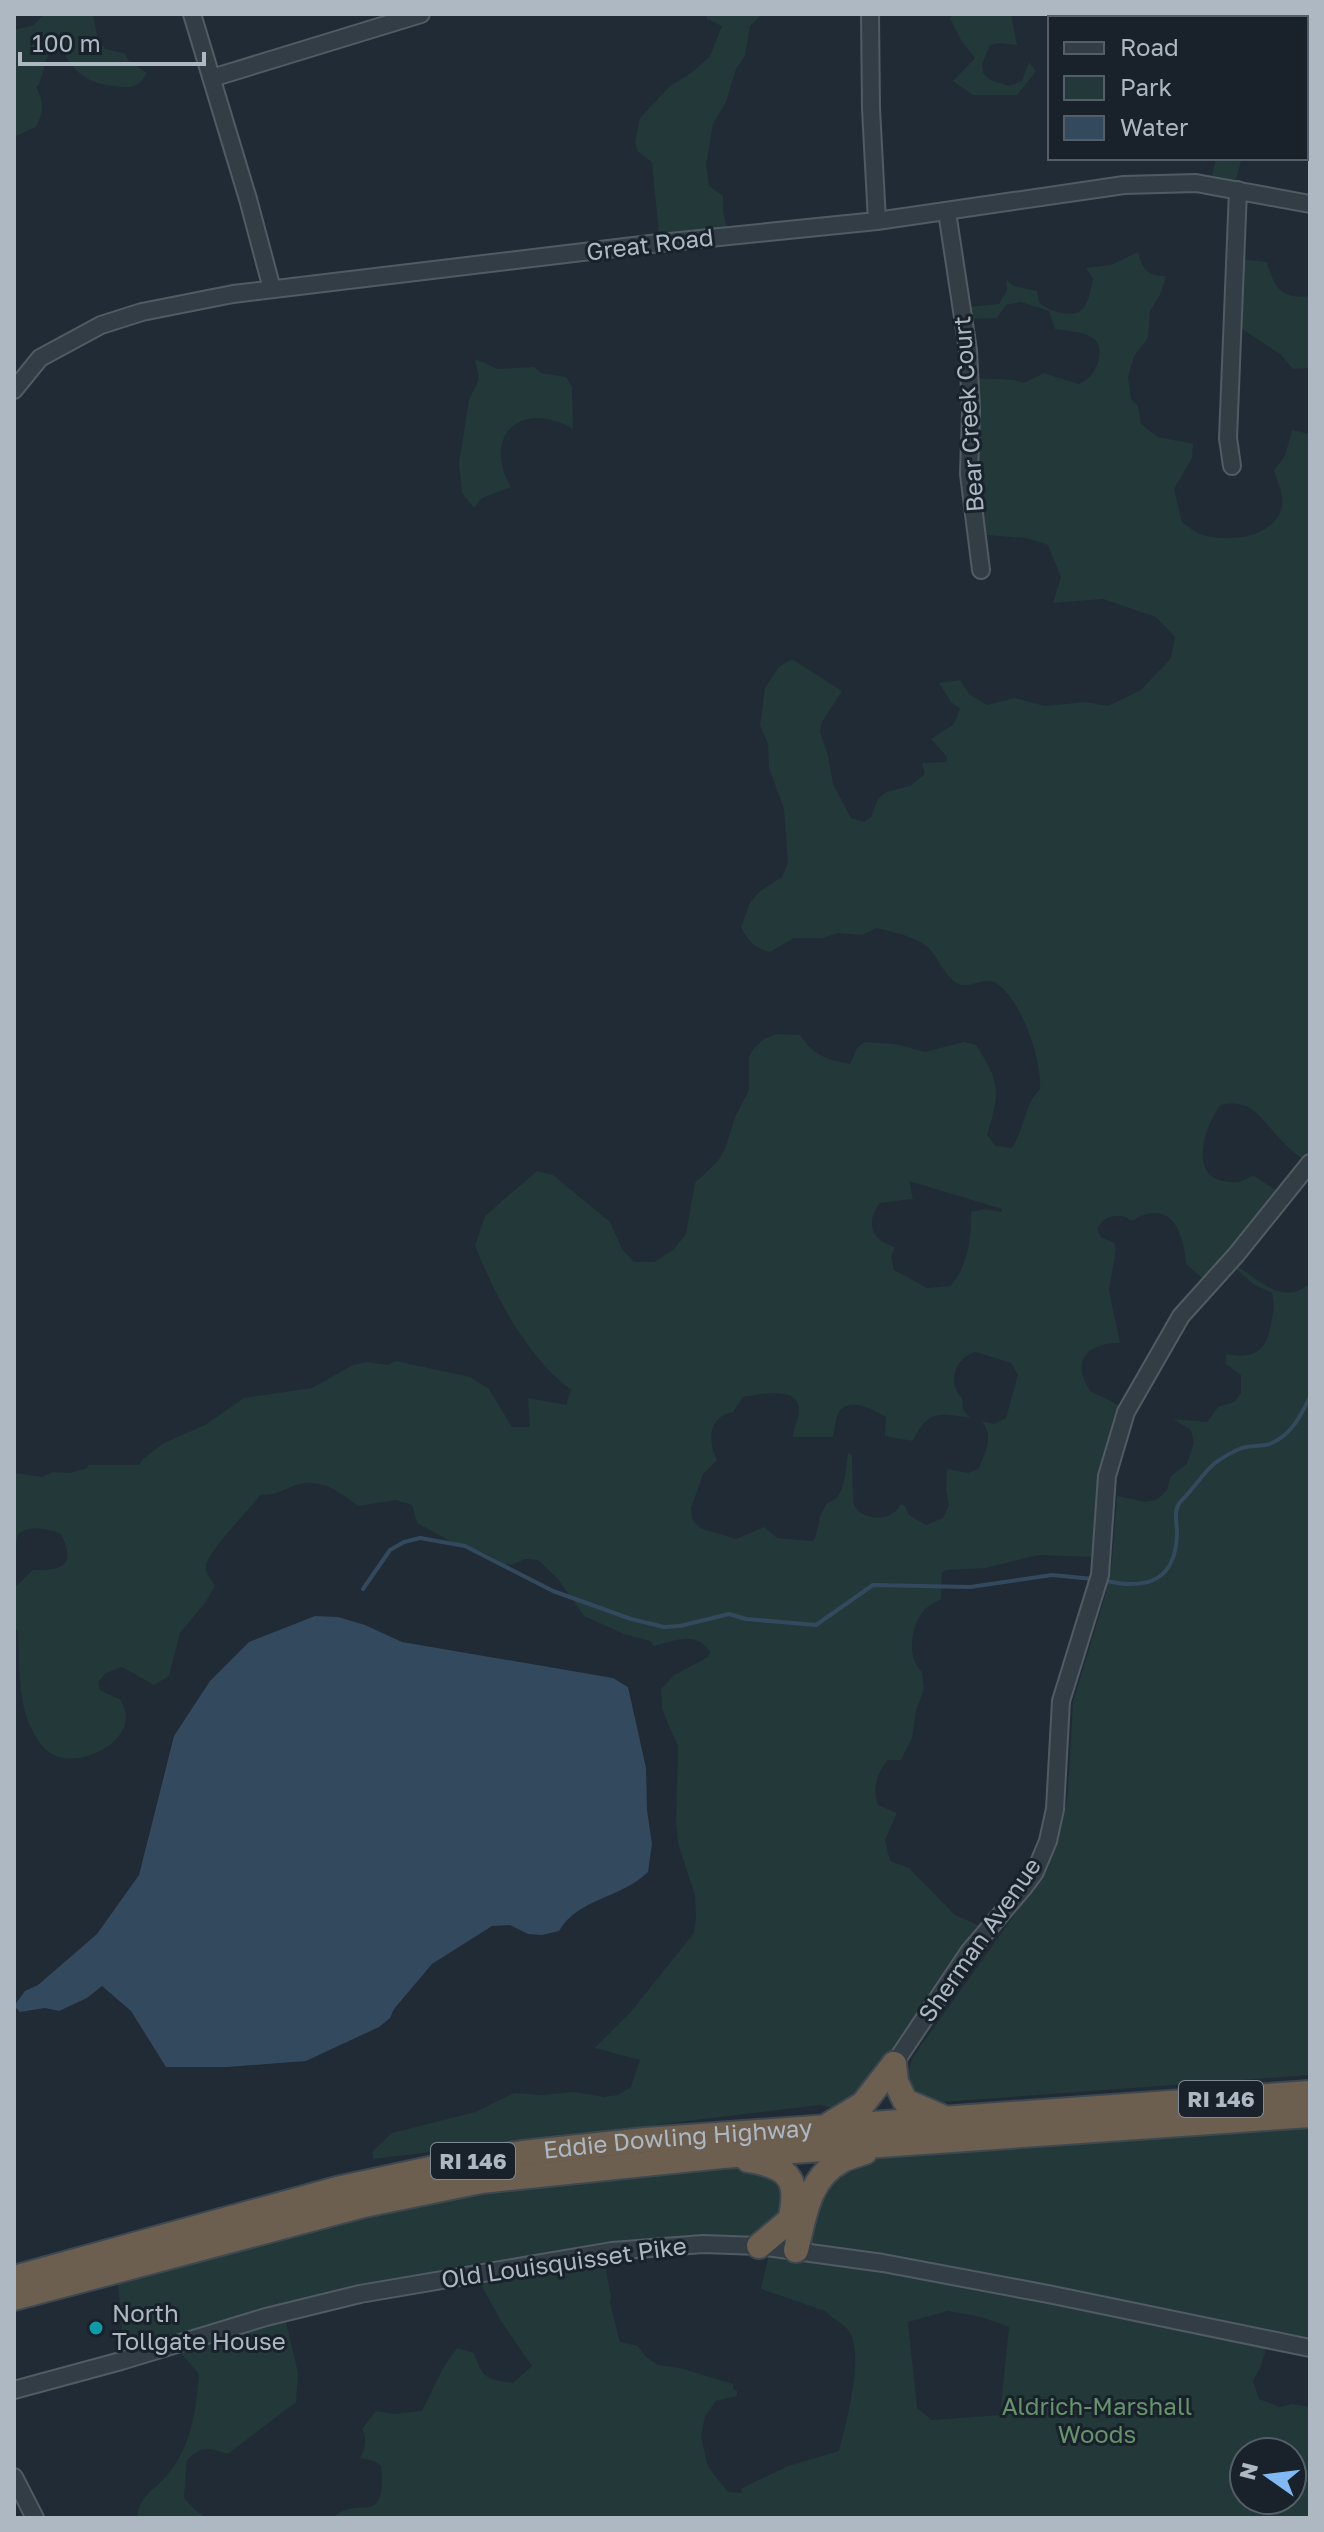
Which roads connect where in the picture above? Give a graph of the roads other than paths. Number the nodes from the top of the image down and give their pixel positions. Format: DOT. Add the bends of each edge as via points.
graph roads {
  1 [pos="192,14"];
  2 [pos="421,14"];
  3 [pos="870,14"];
  4 [pos="212,78"];
  5 [pos="1238,190"];
  6 [pos="1310,204"];
  7 [pos="947,212"];
  8 [pos="877,221"];
  9 [pos="272,289"];
  10 [pos="14,390"];
  11 [pos="1232,466"];
  12 [pos="981,570"];
  13 [pos="1310,1163"];
  14 [pos="894,2064"];
  15 [pos="1310,2093"];
  16 [pos="1310,2115"];
  17 [pos="946,2118"];
  18 [pos="826,2126"];
  19 [pos="889,2143"];
  20 [pos="722,2156"];
  21 [pos="780,2248"];
  22 [pos="14,2278"];
  23 [pos="14,2298"];
  24 [pos="1310,2348"];
  25 [pos="14,2390"];
  26 [pos="14,2477"];
  27 [pos="35,2518"];
  1 -- 4 [label="street"];
  2 -- 4 [label="street"];
  3 -- 8 [label="street"];
  4 -- 9 [label="street"];
  5 -- 6 [label="street, Great Road"];
  5 -- 7 [label="street, Great Road" via="1196,183 1148,184"];
  5 -- 11 [label="street" via="1228,438"];
  7 -- 8 [label="street, Great Road"];
  7 -- 12 [label="street, Bear Creek Court" via="968,350 969,474"];
  8 -- 9 [label="street, Great Road"];
  9 -- 10 [label="street, Great Road" via="172,305 101,325 40,358"];
  13 -- 14 [label="street, Sherman Avenue" via="1181,1316 1126,1412 1107,1476 1100,1575 1061,1701 1055,1809 1048,1841 1035,1872 969,1952"];
  14 -- 17 [label="highway" via="905,2101"];
  14 -- 18 [label="highway" via="863,2104"];
  15 -- 17 [label="highway, Eddie Dowling Highway / RI 146"];
  16 -- 19 [label="highway, Eddie Dowling Highway / RI 146"];
  17 -- 18 [label="highway, Eddie Dowling Highway / RI 146"];
  18 -- 22 [label="highway, Eddie Dowling Highway / RI 146" via="645,2140 453,2164 337,2189"];
  19 -- 20 [label="highway, Eddie Dowling Highway / RI 146"];
  19 -- 21 [label="highway" via="841,2161 821,2176"];
  20 -- 21 [label="highway" via="773,2164 791,2180 794,2202"];
  20 -- 23 [label="highway, Eddie Dowling Highway / RI 146" via="530,2174 430,2190"];
  21 -- 24 [label="street, Old Louisquisset Pike" via="1048,2294"];
  21 -- 25 [label="street, Old Louisquisset Pike" via="703,2244 612,2251 360,2294"];
  26 -- 27 [label="street"];
}
